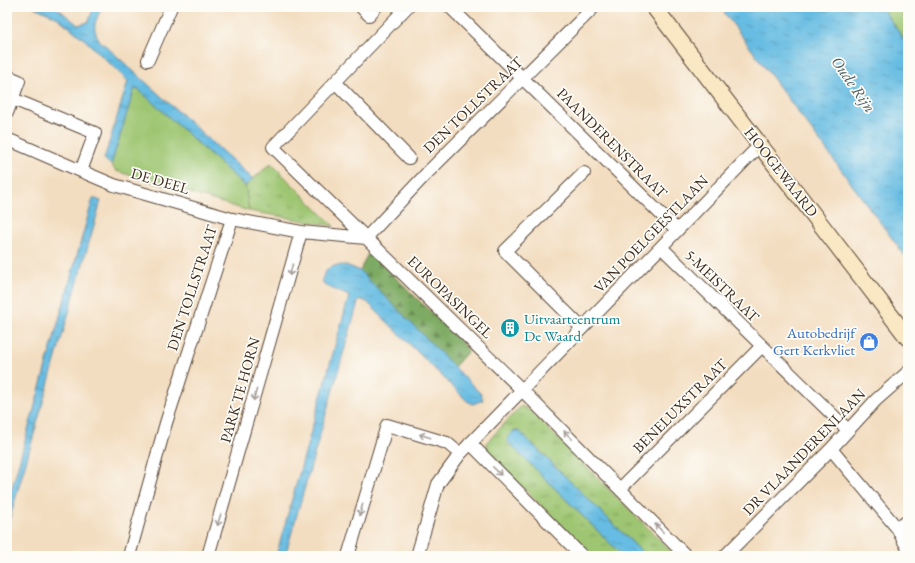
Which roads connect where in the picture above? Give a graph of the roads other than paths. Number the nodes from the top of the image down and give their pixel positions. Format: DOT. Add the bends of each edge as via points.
graph roads {
  1 [pos="171,7"];
  2 [pos="361,7"];
  3 [pos="376,7"];
  4 [pos="407,7"];
  5 [pos="450,7"];
  6 [pos="594,7"];
  7 [pos="654,7"];
  8 [pos="148,60"];
  9 [pos="7,76"];
  10 [pos="524,78"];
  11 [pos="335,82"];
  12 [pos="13,99"];
  13 [pos="7,113"];
  14 [pos="7,139"];
  15 [pos="760,145"];
  16 [pos="409,158"];
  17 [pos="81,171"];
  18 [pos="584,173"];
  19 [pos="232,219"];
  20 [pos="678,230"];
  21 [pos="301,232"];
  22 [pos="366,238"];
  23 [pos="661,248"];
  24 [pos="582,328"];
  25 [pos="908,338"];
  26 [pos="762,346"];
  27 [pos="908,372"];
  28 [pos="522,390"];
  29 [pos="848,430"];
  30 [pos="470,443"];
  31 [pos="831,449"];
  32 [pos="460,454"];
  33 [pos="621,488"];
  34 [pos="908,521"];
  35 [pos="897,528"];
  36 [pos="908,549"];
  37 [pos="129,556"];
  38 [pos="208,556"];
  39 [pos="348,556"];
  40 [pos="417,556"];
  41 [pos="582,556"];
  42 [pos="686,556"];
  43 [pos="724,556"];
  1 -- 8 [label="street"];
  2 -- 3 [label="street" via="369,15"];
  4 -- 11 [label="street"];
  5 -- 10 [label="street, PAANDERENSTRAAT"];
  6 -- 10 [label="street, DEN TOLLSTRAAT"];
  7 -- 15 [label="street, HOOGEWAARD"];
  9 -- 12 [label="street" via="19,81"];
  10 -- 20 [label="street, PAANDERENSTRAAT"];
  10 -- 22 [label="street, DEN TOLLSTRAAT" via="427,172"];
  11 -- 16 [label="street"];
  11 -- 22 [label="street, EUROPASINGEL" via="273,148"];
  12 -- 13 [label="street"];
  12 -- 17 [label="street" via="95,133"];
  14 -- 17 [label="street, DE DEEL"];
  15 -- 20 [label="street, VAN POELGEESTLAAN"];
  15 -- 25 [label="street, HOOGEWAARD"];
  17 -- 19 [label="street, DE DEEL" via="114,185"];
  18 -- 24 [label="street" via="505,251"];
  19 -- 21 [label="street, DEN TOLLSTRAAT"];
  19 -- 37 [label="street, DEN TOLLSTRAAT" via="168,416"];
  20 -- 23 [label="street, VAN POELGEESTLAAN"];
  21 -- 22 [label="street, DEN TOLLSTRAAT"];
  21 -- 38 [label="street, PARK TE HORN, one-way"];
  22 -- 28 [label="street, EUROPASINGEL"];
  23 -- 24 [label="street, VAN POELGEESTLAAN"];
  23 -- 26 [label="street, 5-MEISTRAAT"];
  24 -- 28 [label="street, VAN POELGEESTLAAN"];
  26 -- 29 [label="street, 5-MEISTRAAT"];
  26 -- 33 [label="street, BENELUXSTRAAT"];
  27 -- 29 [label="street, DR VLAANDERENLAAN" via="876,400"];
  28 -- 30 [label="street, VAN POELGEESTLAAN"];
  33 -- 28 [label="street, EUROPASINGEL, one-way"];
  29 -- 31 [label="street, DR VLAANDERENLAAN"];
  30 -- 32 [label="street, VAN POELGEESTLAAN"];
  30 -- 41 [label="street, one-way"];
  31 -- 35 [label="street"];
  31 -- 43 [label="street, DR VLAANDERENLAAN"];
  32 -- 39 [label="street, one-way" via="447,443 387,425"];
  32 -- 40 [label="street, VAN POELGEESTLAAN" via="438,484"];
  42 -- 33 [label="street, EUROPASINGEL, one-way"];
  34 -- 35 [label="street"];
  35 -- 36 [label="street"];
}
